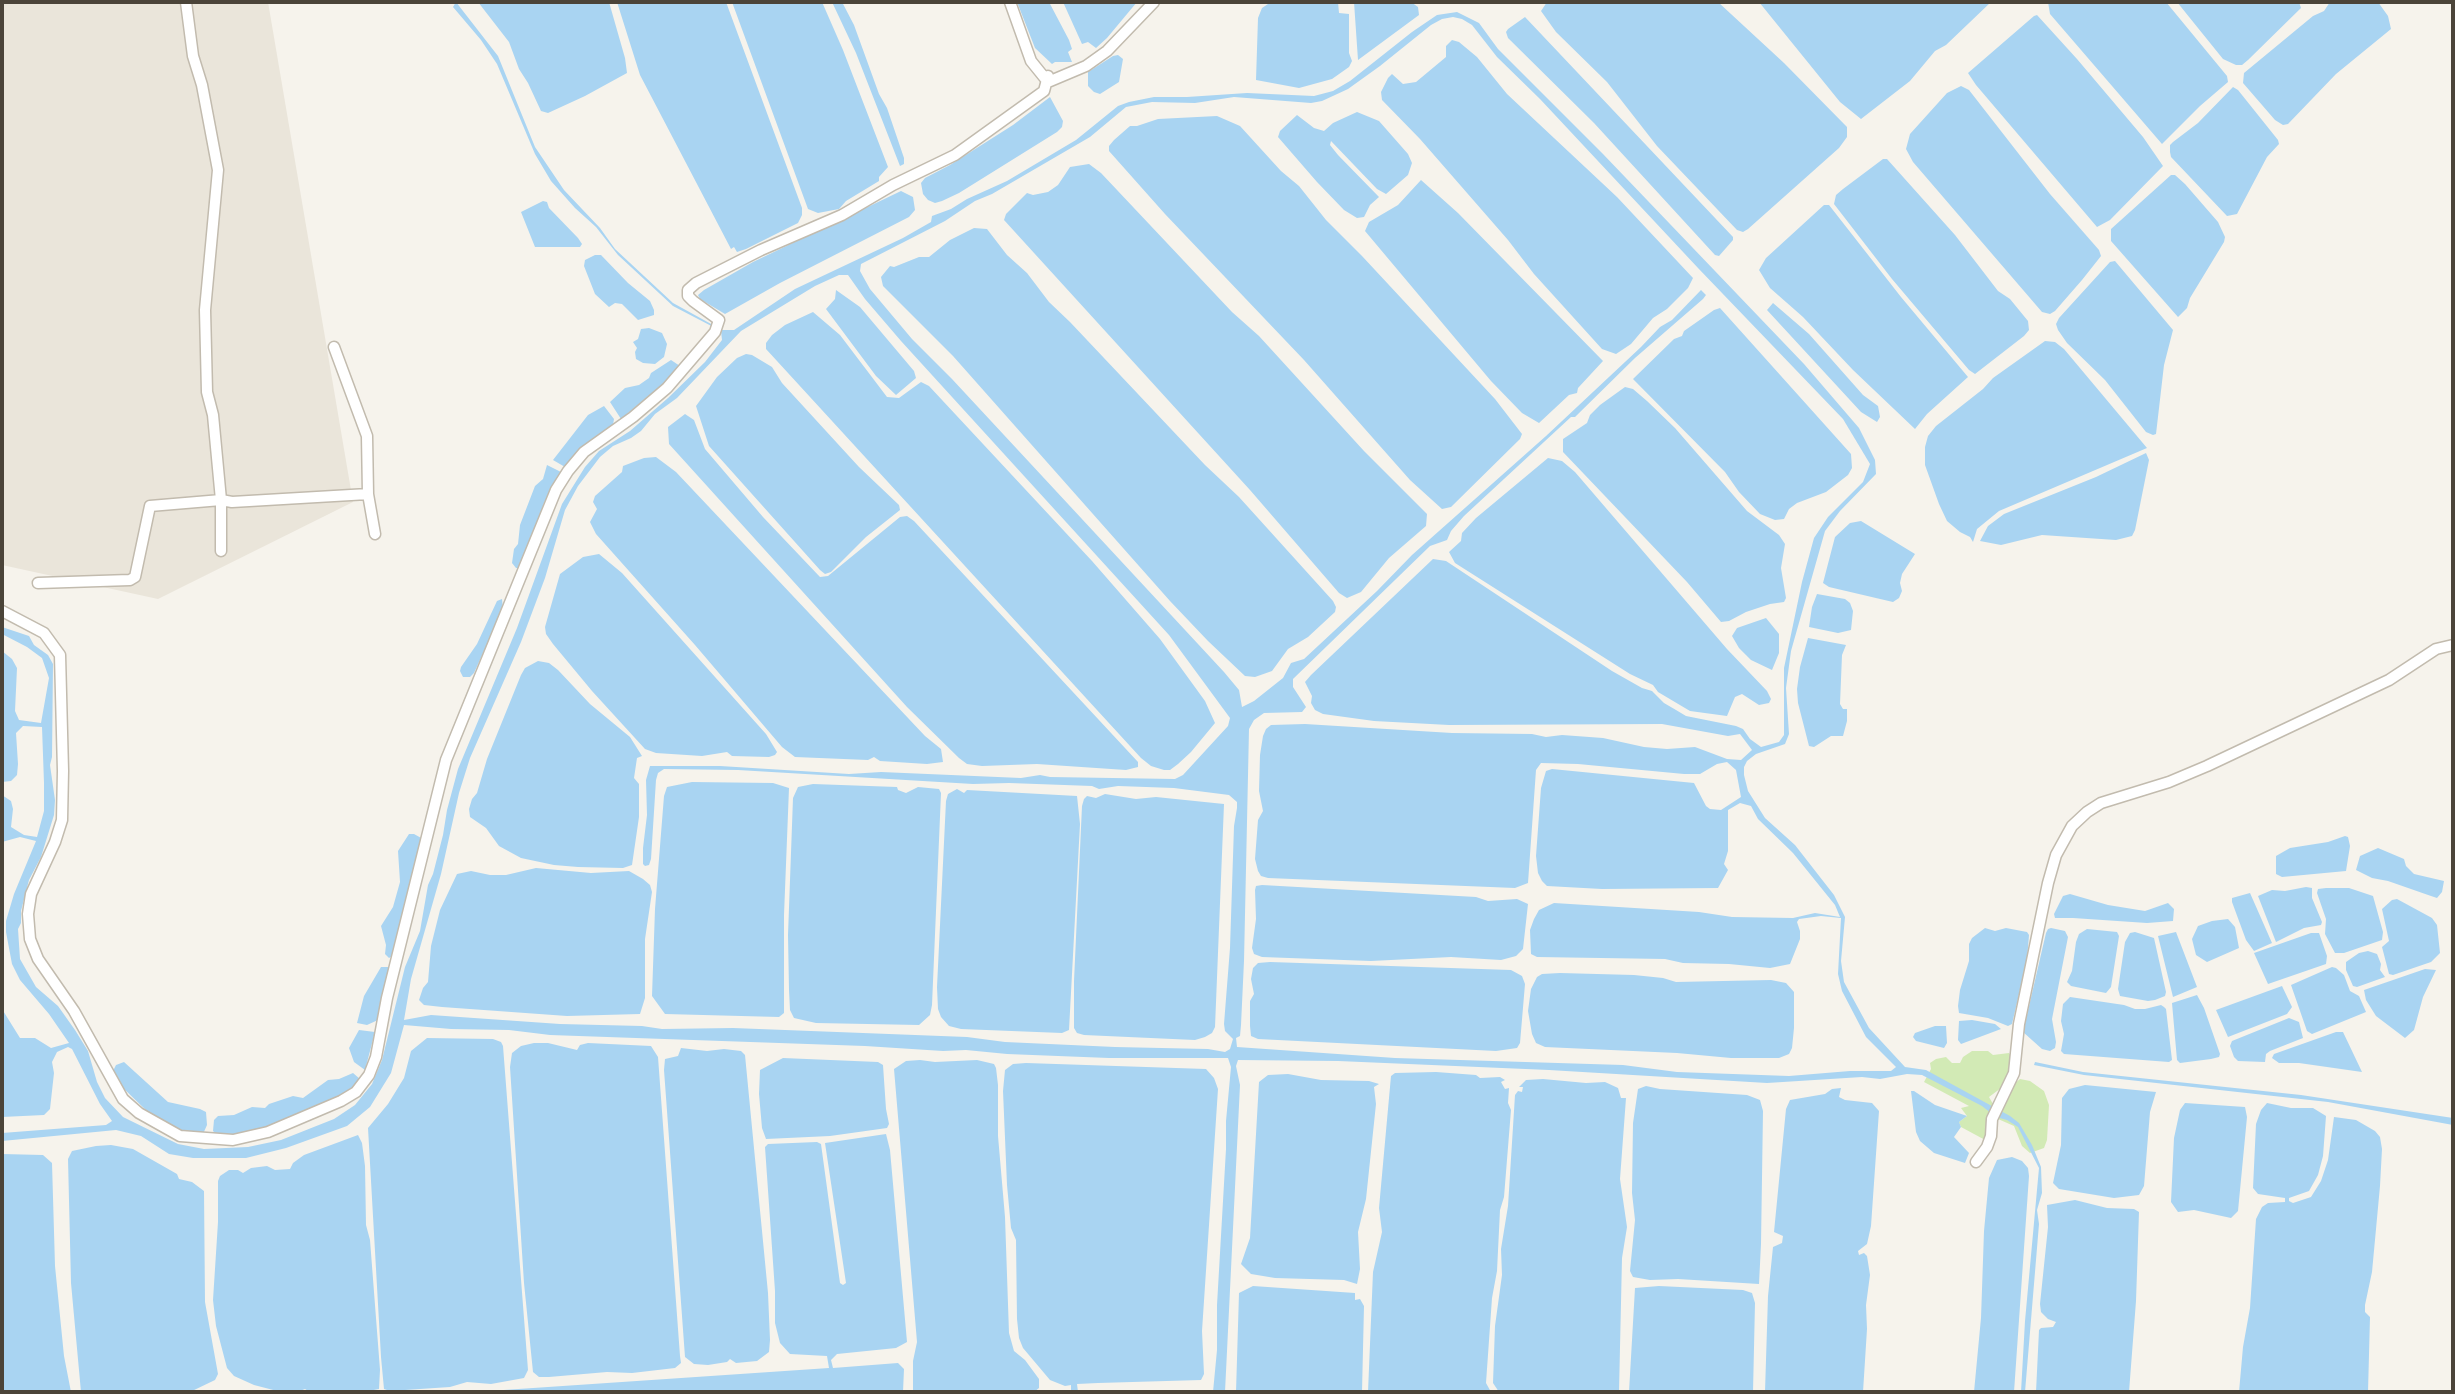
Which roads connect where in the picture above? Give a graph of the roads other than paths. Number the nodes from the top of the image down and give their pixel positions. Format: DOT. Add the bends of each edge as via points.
graph roads {
  1 [pos="186,2"];
  2 [pos="1010,2"];
  3 [pos="1154,2"];
  4 [pos="1048,79"];
  5 [pos="334,347"];
  6 [pos="368,494"];
  7 [pos="220,500"];
  8 [pos="375,534"];
  9 [pos="222,551"];
  10 [pos="38,583"];
  11 [pos="2,611"];
  12 [pos="2453,645"];
  13 [pos="1976,1162"];
  1 -- 7 [label="street" via="218,170 205,310 207,392"];
  2 -- 4 [label="street" via="1031,61"];
  3 -- 4 [label="street" via="1107,51 1086,66"];
  4 -- 11 [label="street" via="1044,92 955,155 688,290 688,296 719,320 717,329 667,388 584,452 556,490 446,760 376,1057 356,1092 341,1101 268,1132 233,1140 180,1136 123,1099 30,939 31,894 62,820 60,655 44,633"];
  5 -- 6 [label="street" via="366,436"];
  6 -- 7 [label="street"];
  6 -- 8 [label="street"];
  7 -- 9 [label="street"];
  7 -- 10 [label="street" via="150,506 135,577 130,580"];
  12 -- 13 [label="street" via="2436,649 2389,680 2193,772 2101,803 2072,826 2056,855 2019,1024 2014,1073 1992,1119 1987,1147"];
}
